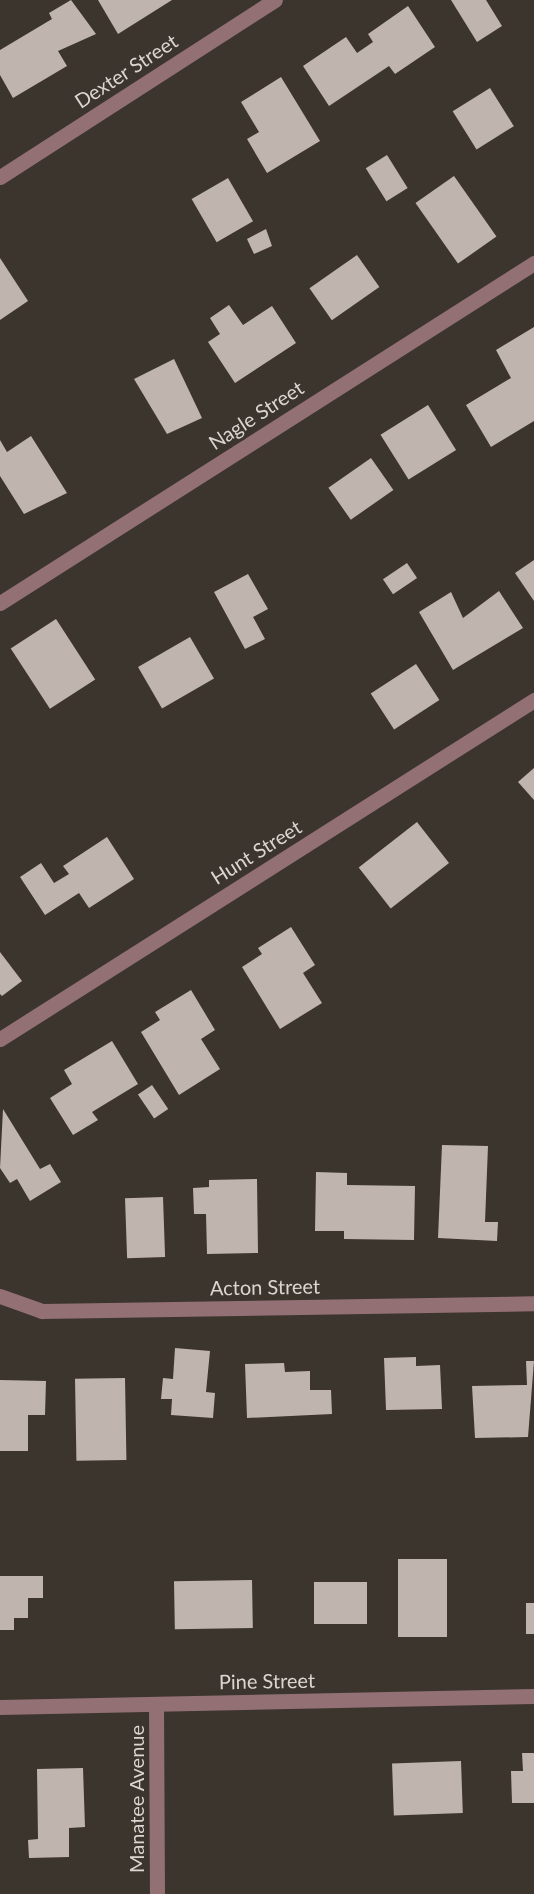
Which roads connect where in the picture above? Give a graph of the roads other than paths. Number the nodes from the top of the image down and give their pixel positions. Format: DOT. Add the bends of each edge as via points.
graph roads {
  1 [pos="275,0"];
  2 [pos="0,177"];
  3 [pos="534,263"];
  4 [pos="0,603"];
  5 [pos="534,700"];
  6 [pos="0,1039"];
  7 [pos="0,1296"];
  8 [pos="534,1303"];
  9 [pos="534,1696"];
  10 [pos="156,1704"];
  11 [pos="0,1707"];
  12 [pos="158,1894"];
  1 -- 2 [label="street, Dexter Street"];
  3 -- 4 [label="street, Nagle Street"];
  5 -- 6 [label="street, Hunt Street"];
  7 -- 8 [label="street, Acton Street" via="30,1309 70,1312"];
  9 -- 10 [label="street, Pine Street"];
  10 -- 11 [label="street, Pine Street"];
  10 -- 12 [label="street, Manatee Avenue"];
}
